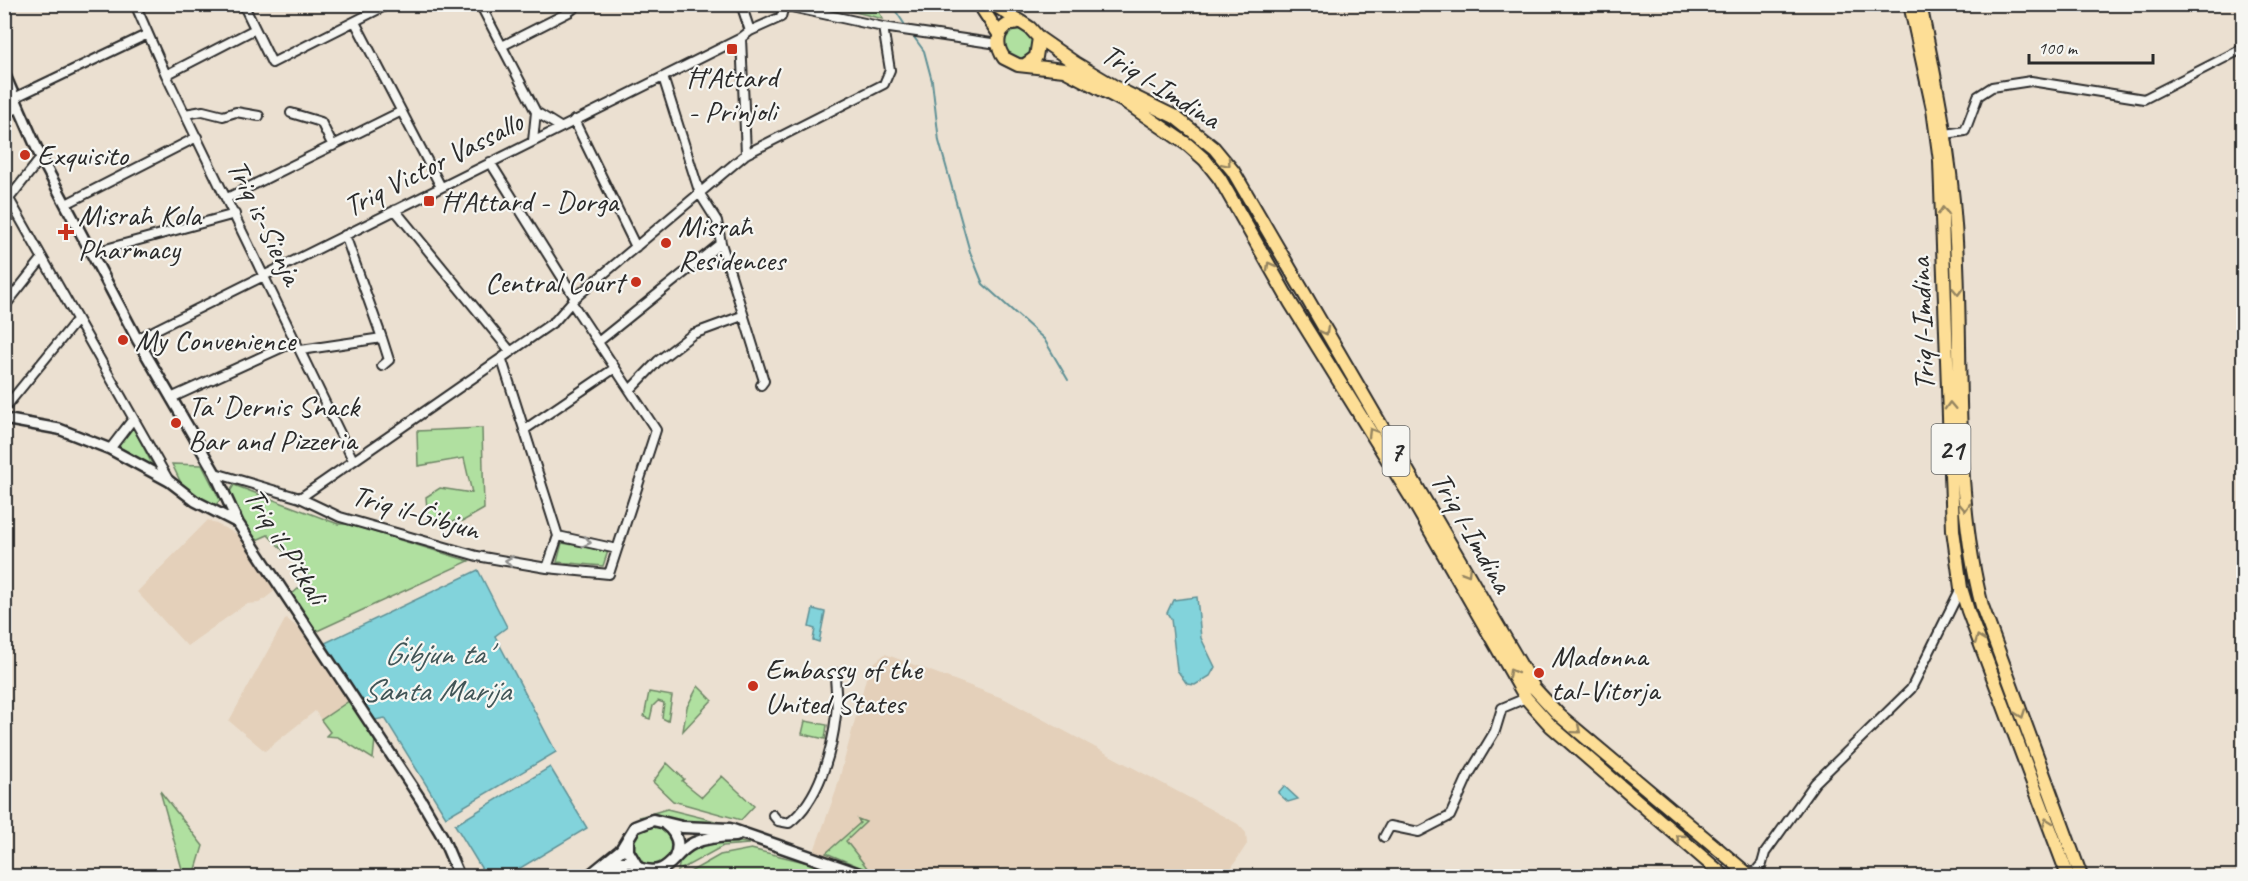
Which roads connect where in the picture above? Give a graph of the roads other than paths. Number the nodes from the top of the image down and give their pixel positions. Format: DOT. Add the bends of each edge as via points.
graph roads {
  1 [pos="135,4"];
  2 [pos="243,4"];
  3 [pos="389,4"];
  4 [pos="480,4"];
  5 [pos="579,4"];
  6 [pos="741,4"];
  7 [pos="819,4"];
  8 [pos="979,4"];
  9 [pos="993,4"];
  10 [pos="1910,4"];
  11 [pos="1920,4"];
  12 [pos="782,5"];
  13 [pos="811,9"];
  14 [pos="355,22"];
  15 [pos="1017,22"];
  16 [pos="883,27"];
  17 [pos="255,29"];
  18 [pos="750,31"];
  19 [pos="148,33"];
  20 [pos="741,38"];
  21 [pos="1040,38"];
  22 [pos="999,39"];
  23 [pos="502,46"];
  24 [pos="2244,48"];
  25 [pos="1024,65"];
  26 [pos="4,73"];
  27 [pos="166,75"];
  28 [pos="663,77"];
  29 [pos="14,98"];
  30 [pos="18,108"];
  31 [pos="400,111"];
  32 [pos="536,112"];
  33 [pos="291,113"];
  34 [pos="4,114"];
  35 [pos="185,114"];
  36 [pos="259,116"];
  37 [pos="574,120"];
  38 [pos="560,127"];
  39 [pos="1946,134"];
  40 [pos="197,137"];
  41 [pos="532,141"];
  42 [pos="333,146"];
  43 [pos="746,153"];
  44 [pos="41,158"];
  45 [pos="490,162"];
  46 [pos="441,187"];
  47 [pos="700,194"];
  48 [pos="227,198"];
  49 [pos="7,202"];
  50 [pos="66,204"];
  51 [pos="395,210"];
  52 [pos="235,214"];
  53 [pos="345,235"];
  54 [pos="721,243"];
  55 [pos="636,247"];
  56 [pos="91,253"];
  57 [pos="42,259"];
  58 [pos="265,275"];
  59 [pos="574,300"];
  60 [pos="4,307"];
  61 [pos="742,316"];
  62 [pos="76,321"];
  63 [pos="382,338"];
  64 [pos="137,339"];
  65 [pos="296,341"];
  66 [pos="598,342"];
  67 [pos="301,350"];
  68 [pos="511,352"];
  69 [pos="502,360"];
  70 [pos="382,366"];
  71 [pos="615,368"];
  72 [pos="761,385"];
  73 [pos="630,390"];
  74 [pos="171,398"];
  75 [pos="4,409"];
  76 [pos="4,419"];
  77 [pos="133,419"];
  78 [pos="524,430"];
  79 [pos="111,449"];
  80 [pos="353,460"];
  81 [pos="215,472"];
  82 [pos="169,481"];
  83 [pos="300,498"];
  84 [pos="238,523"];
  85 [pos="558,536"];
  86 [pos="617,549"];
  87 [pos="547,568"];
  88 [pos="1961,588"];
  89 [pos="835,673"];
  90 [pos="1526,698"];
  91 [pos="773,815"];
  92 [pos="663,822"];
  93 [pos="630,834"];
  94 [pos="751,837"];
  95 [pos="1384,837"];
  96 [pos="673,861"];
  97 [pos="633,862"];
  98 [pos="600,866"];
  99 [pos="1748,875"];
  100 [pos="459,876"];
  101 [pos="589,876"];
  102 [pos="865,876"];
  103 [pos="1724,876"];
  104 [pos="2068,876"];
  105 [pos="2081,876"];
  1 -- 19 [label="street, Triq is-Sienja"];
  2 -- 17 [label="street"];
  3 -- 14 [label="street"];
  4 -- 23 [label="street"];
  5 -- 23 [label="street"];
  6 -- 18 [label="street"];
  7 -- 13 [label="street"];
  8 -- 22 [label="highway, Triq l-Imdina / 7"];
  9 -- 15 [label="highway, Triq l-Imdina / 7"];
  88 -- 10 [label="highway, Triq l-Imdina / 21, one-way" via="1953,530 1940,161"];
  11 -- 39 [label="highway, Triq l-Imdina / 21"];
  12 -- 13 [label="street"];
  12 -- 18 [label="street, Triq Victor Vassallo" via="781,17"];
  13 -- 16 [label="street"];
  14 -- 17 [label="street" via="272,63"];
  14 -- 31 [label="street"];
  15 -- 21 [label="highway, Triq l-Imdina / 7"];
  15 -- 22 [label="highway" via="1010,23"];
  16 -- 22 [label="street"];
  16 -- 43 [label="street" via="890,70 884,84"];
  17 -- 27 [label="street"];
  18 -- 20 [label="street, Triq Victor Vassallo"];
  19 -- 27 [label="street, Triq is-Sienja"];
  19 -- 29 [label="street"];
  20 -- 28 [label="street, Triq Victor Vassallo"];
  20 -- 43 [label="street"];
  21 -- 25 [label="highway" via="1036,57"];
  21 -- 99 [label="highway, Triq l-Imdina / 7, one-way" via="1122,92 1175,117 1214,148 1233,171 1534,688 1559,715"];
  22 -- 25 [label="highway, Triq l-Imdina / 7" via="1004,58"];
  23 -- 32 [label="street"];
  24 -- 39 [label="street" via="2144,99 2031,81 1992,87 1978,96 1965,131"];
  90 -- 25 [label="highway, Triq l-Imdina / 7, one-way" via="1412,498 1205,160 1127,104 1064,70"];
  26 -- 29 [label="street, Triq il-Pitkali"];
  27 -- 35 [label="street, Triq is-Sienja"];
  28 -- 37 [label="street, Triq Victor Vassallo"];
  28 -- 47 [label="street"];
  29 -- 30 [label="street, Triq il-Pitkali"];
  30 -- 34 [label="street"];
  30 -- 44 [label="street, Triq il-Pitkali"];
  31 -- 42 [label="street"];
  31 -- 46 [label="street"];
  32 -- 38 [label="street"];
  32 -- 41 [label="street"];
  33 -- 42 [label="street" via="321,122"];
  35 -- 36 [label="street" via="203,111 223,116 236,112"];
  35 -- 40 [label="street, Triq is-Sienja"];
  37 -- 38 [label="street, Triq Victor Vassallo"];
  37 -- 55 [label="street"];
  38 -- 41 [label="street, Triq Victor Vassallo"];
  39 -- 105 [label="highway, Triq l-Imdina / 21, one-way" via="1955,225 1966,525 1975,581"];
  40 -- 48 [label="street, Triq is-Sienja"];
  40 -- 50 [label="street"];
  41 -- 45 [label="street, Triq Victor Vassallo"];
  42 -- 48 [label="street"];
  43 -- 47 [label="street"];
  44 -- 49 [label="street"];
  44 -- 50 [label="street, Triq il-Pitkali"];
  45 -- 46 [label="street, Triq Victor Vassallo"];
  45 -- 59 [label="street"];
  46 -- 51 [label="street, Triq Victor Vassallo"];
  47 -- 54 [label="street" via="717,221"];
  47 -- 55 [label="street"];
  48 -- 52 [label="street, Triq is-Sienja"];
  49 -- 57 [label="street"];
  50 -- 56 [label="street, Triq il-Pitkali"];
  51 -- 53 [label="street, Triq Victor Vassallo"];
  51 -- 68 [label="street"];
  52 -- 56 [label="street"];
  52 -- 58 [label="street, Triq is-Sienja"];
  53 -- 58 [label="street, Triq Victor Vassallo"];
  53 -- 63 [label="street"];
  54 -- 61 [label="street"];
  54 -- 66 [label="street"];
  55 -- 59 [label="street"];
  56 -- 64 [label="street, Triq il-Pitkali"];
  57 -- 60 [label="street"];
  57 -- 62 [label="street"];
  58 -- 64 [label="street, Triq Victor Vassallo"];
  58 -- 65 [label="street, Triq is-Sienja"];
  59 -- 66 [label="street"];
  59 -- 68 [label="street" via="555,321"];
  61 -- 72 [label="street" via="764,381"];
  61 -- 73 [label="street" via="693,334 658,361"];
  62 -- 75 [label="street"];
  62 -- 77 [label="street"];
  63 -- 67 [label="street"];
  63 -- 70 [label="street" via="389,360"];
  64 -- 74 [label="street, Triq il-Pitkali"];
  65 -- 67 [label="street, Triq is-Sienja"];
  65 -- 74 [label="street"];
  66 -- 71 [label="street"];
  67 -- 80 [label="street, Triq is-Sienja"];
  68 -- 69 [label="street"];
  69 -- 78 [label="street"];
  69 -- 80 [label="street"];
  71 -- 73 [label="street"];
  71 -- 78 [label="street"];
  73 -- 86 [label="street" via="656,430"];
  74 -- 81 [label="street, Triq il-Pitkali"];
  76 -- 79 [label="street" via="59,429"];
  77 -- 79 [label="street"];
  77 -- 82 [label="street"];
  78 -- 85 [label="street"];
  79 -- 82 [label="street"];
  80 -- 83 [label="street"];
  81 -- 83 [label="street, Triq il-Ġibjun"];
  81 -- 84 [label="street, Triq il-Pitkali"];
  82 -- 84 [label="street" via="195,501"];
  87 -- 83 [label="street, Triq il-Ġibjun, one-way" via="466,553 340,516"];
  84 -- 100 [label="street, Triq il-Pitkali" via="421,800"];
  85 -- 86 [label="street, one-way"];
  85 -- 87 [label="street"];
  86 -- 87 [label="street, Triq il-Ġibjun" via="609,574"];
  88 -- 99 [label="street" via="1911,688 1815,783 1765,853 1762,864"];
  104 -- 88 [label="highway, Triq l-Imdina / 21, one-way"];
  89 -- 91 [label="street" via="837,714 824,767 810,802 789,823"];
  90 -- 95 [label="street" via="1502,708 1495,731 1450,816 1419,832 1390,826"];
  103 -- 90 [label="highway, Triq l-Imdina / 7, one-way" via="1551,726"];
  92 -- 93 [label="main road" via="644,822"];
  92 -- 94 [label="main road" via="730,829"];
  92 -- 96 [label="main road" via="678,844"];
  93 -- 97 [label="main road" via="627,851"];
  93 -- 98 [label="main road" via="621,850"];
  94 -- 96 [label="main road" via="705,839 691,844"];
  94 -- 102 [label="main road"];
  96 -- 97 [label="main road" via="657,871 638,868"];
  97 -- 98 [label="main road"];
  98 -- 101 [label="main road"];
}
